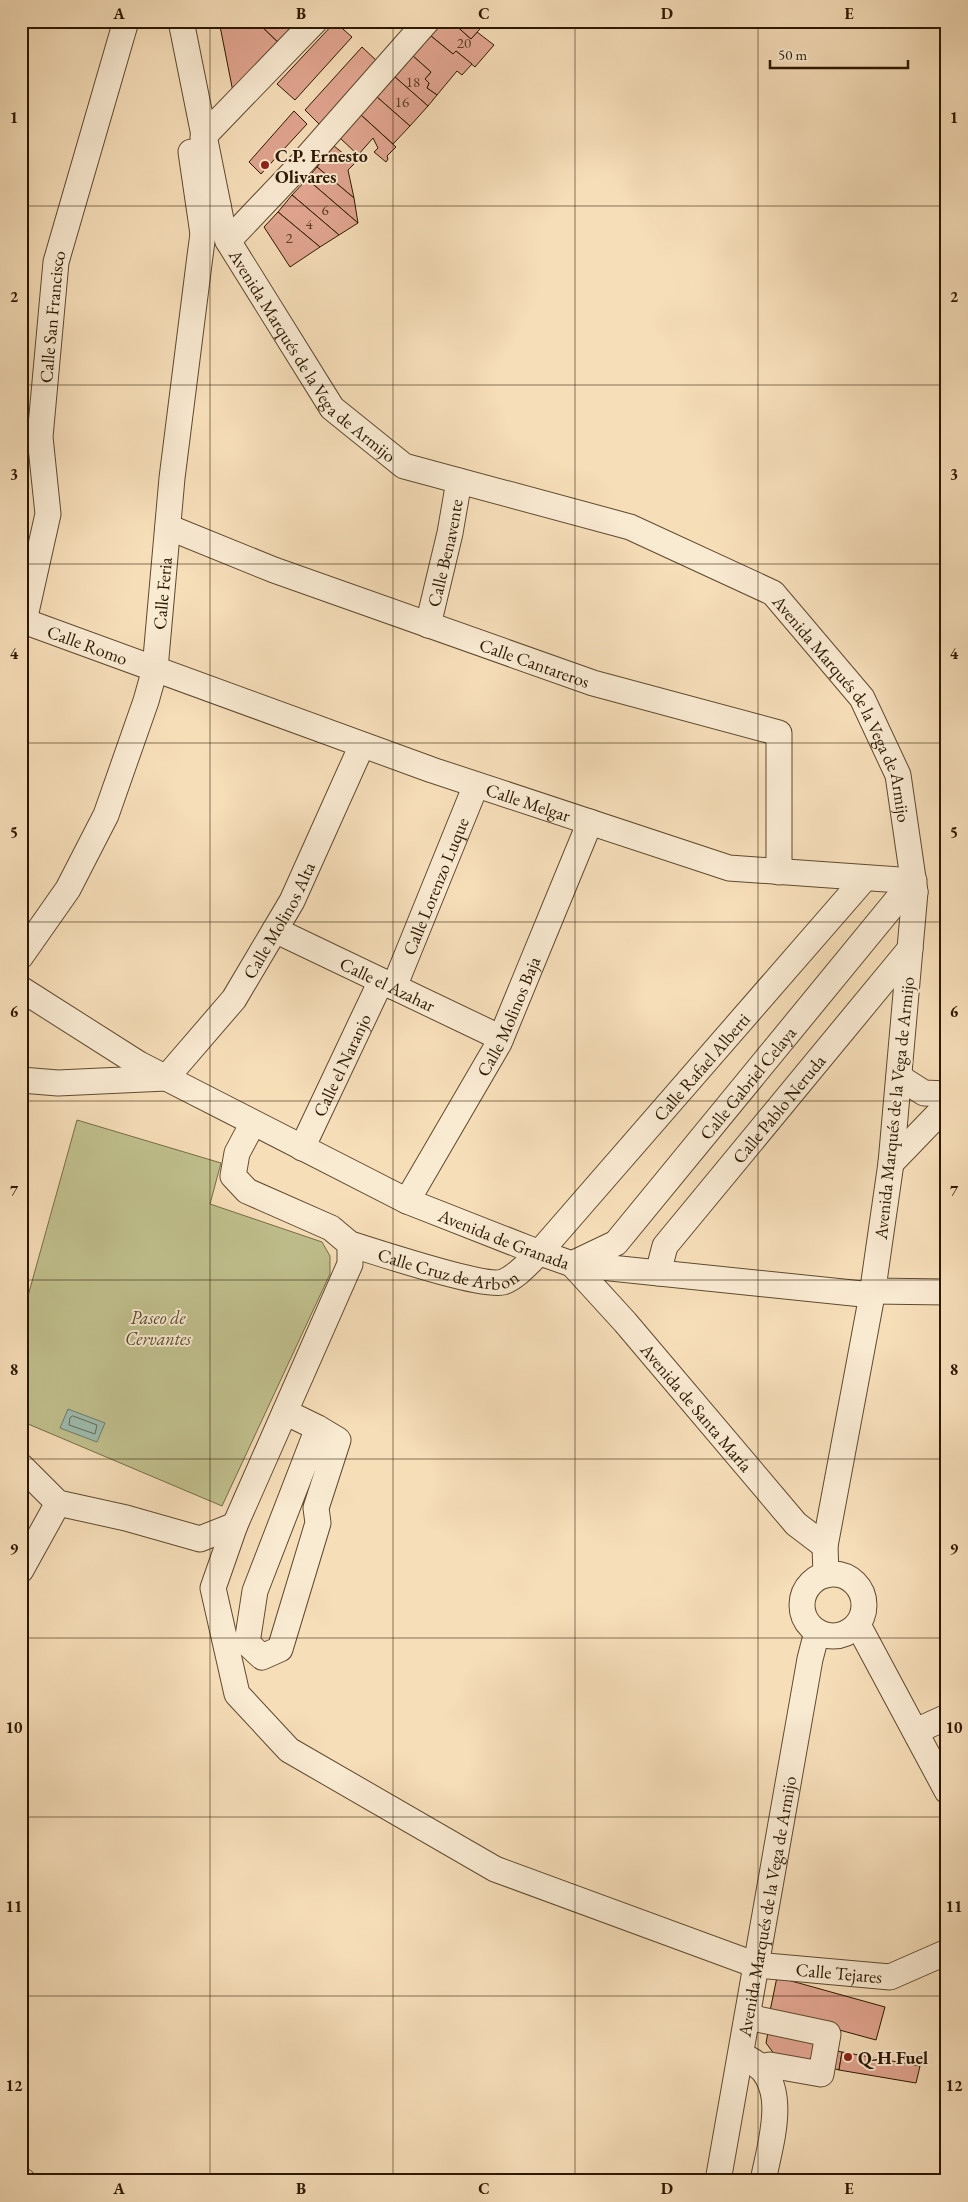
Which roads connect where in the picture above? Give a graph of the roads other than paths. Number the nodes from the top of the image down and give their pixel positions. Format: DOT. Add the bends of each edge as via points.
graph roads {
  1 [pos="126,21"];
  2 [pos="167,21"];
  3 [pos="181,21"];
  4 [pos="315,21"];
  5 [pos="399,21"];
  6 [pos="427,21"];
  7 [pos="407,44"];
  8 [pos="204,137"];
  9 [pos="218,205"];
  10 [pos="203,234"];
  11 [pos="228,241"];
  12 [pos="459,481"];
  13 [pos="168,527"];
  14 [pos="23,620"];
  15 [pos="428,625"];
  16 [pos="154,669"];
  17 [pos="362,744"];
  18 [pos="476,785"];
  19 [pos="590,822"];
  20 [pos="779,872"];
  21 [pos="865,878"];
  22 [pos="915,887"];
  23 [pos="274,930"];
  24 [pos="910,949"];
  25 [pos="21,956"];
  26 [pos="387,984"];
  27 [pos="21,989"];
  28 [pos="501,1038"];
  29 [pos="899,1077"];
  30 [pos="166,1078"];
  31 [pos="21,1080"];
  32 [pos="947,1094"];
  33 [pos="947,1105"];
  34 [pos="253,1123"];
  35 [pos="302,1148"];
  36 [pos="891,1163"];
  37 [pos="407,1201"];
  38 [pos="350,1244"];
  39 [pos="539,1253"];
  40 [pos="572,1264"];
  41 [pos="658,1273"];
  42 [pos="947,1292"];
  43 [pos="873,1293"];
  44 [pos="285,1412"];
  45 [pos="318,1428"];
  46 [pos="21,1466"];
  47 [pos="58,1503"];
  48 [pos="235,1526"];
  49 [pos="825,1546"];
  50 [pos="21,1570"];
  51 [pos="826,1575"];
  52 [pos="858,1625"];
  53 [pos="818,1632"];
  54 [pos="947,1717"];
  55 [pos="916,1732"];
  56 [pos="947,1791"];
  57 [pos="947,1952"];
  58 [pos="756,1965"];
  59 [pos="748,2017"];
  60 [pos="750,2062"];
  61 [pos="718,2181"];
  62 [pos="763,2181"];
  1 -- 14 [label="street, Calle San Francisco" via="56,262 40,437 48,514"];
  2 -- 10 [label="street"];
  3 -- 8 [label="street, Avenida Marqués de la Vega de Armijo"];
  4 -- 8 [label="street"];
  5 -- 7 [label="street"];
  6 -- 7 [label="street"];
  7 -- 11 [label="street"];
  8 -- 9 [label="street, Avenida Marqués de la Vega de Armijo"];
  9 -- 10 [label="street, Calle Feria"];
  9 -- 11 [label="street, Avenida Marqués de la Vega de Armijo"];
  10 -- 13 [label="street, Calle Feria"];
  11 -- 12 [label="street, Avenida Marqués de la Vega de Armijo" via="332,408 404,466"];
  12 -- 15 [label="street, Calle Benavente"];
  12 -- 22 [label="street, Avenida Marqués de la Vega de Armijo" via="630,527 773,593 862,698 898,775"];
  13 -- 15 [label="street, Calle Cantareros" via="274,570"];
  13 -- 16 [label="street, Calle Feria"];
  14 -- 16 [label="street, Calle Romo"];
  15 -- 20 [label="street, Calle Cantareros" via="593,683 779,733"];
  16 -- 17 [label="street, Calle Melgar"];
  16 -- 25 [label="street, Calle Feria" via="106,815 68,889"];
  17 -- 18 [label="street, Calle Melgar"];
  17 -- 23 [label="street, Calle Molinos Alta" via="292,900"];
  18 -- 19 [label="street, Calle Melgar"];
  18 -- 26 [label="street, Calle Lorenzo Luque"];
  19 -- 20 [label="street, Calle Melgar" via="729,868"];
  19 -- 28 [label="street, Calle Molinos Baja"];
  20 -- 21 [label="street, Calle Melgar"];
  21 -- 22 [label="street, Calle Melgar"];
  21 -- 39 [label="street, Calle Rafael Alberti"];
  22 -- 24 [label="street, Avenida Marqués de la Vega de Armijo"];
  22 -- 40 [label="street, Calle Gabriel Celaya" via="897,900 616,1243"];
  23 -- 26 [label="street, Calle el Azahar"];
  23 -- 30 [label="street, Calle Molinos Alta" via="234,999"];
  24 -- 29 [label="street, Avenida Marqués de la Vega de Armijo"];
  24 -- 41 [label="street, Calle Pablo Neruda" via="665,1246"];
  26 -- 28 [label="street, Calle el Azahar"];
  26 -- 35 [label="street, Calle el Naranjo"];
  27 -- 30 [label="street, Avenida de Granada"];
  28 -- 37 [label="street, Calle Molinos Baja"];
  29 -- 32 [label="street" via="924,1093"];
  29 -- 36 [label="street, Avenida Marqués de la Vega de Armijo"];
  30 -- 31 [label="street" via="58,1083"];
  30 -- 34 [label="street, Avenida de Granada"];
  33 -- 36 [label="street"];
  34 -- 35 [label="street, Avenida de Granada"];
  34 -- 38 [label="street" via="237,1153 233,1176 247,1191 330,1228"];
  35 -- 37 [label="street, Avenida de Granada"];
  36 -- 43 [label="street, Avenida Marqués de la Vega de Armijo"];
  37 -- 39 [label="street, Avenida de Granada"];
  38 -- 39 [label="street, Calle Cruz de Arbon" via="492,1283 503,1282"];
  38 -- 44 [label="street" via="350,1264"];
  39 -- 40 [label="street, Avenida de Granada"];
  40 -- 41 [label="street, Avenida de Granada"];
  40 -- 49 [label="street, Avenida de Santa María" via="796,1524"];
  41 -- 43 [label="street, Avenida de Granada"];
  42 -- 43 [label="street, Avenida de Granada"];
  43 -- 49 [label="street, Avenida Marqués de la Vega de Armijo"];
  44 -- 45 [label="street"];
  44 -- 48 [label="street"];
  45 -- 45 [label="street" via="255,1591 247,1643 262,1657 280,1649 318,1523 316,1508 338,1440"];
  46 -- 47 [label="street"];
  47 -- 48 [label="street" via="200,1539"];
  47 -- 50 [label="street"];
  48 -- 58 [label="street, Calle Tejares" via="213,1588 237,1694 289,1750 495,1869"];
  49 -- 51 [label="street, Avenida Marqués de la Vega de Armijo"];
  51 -- 52 [label="street" via="846,1576 858,1585 864,1598 864,1612"];
  51 -- 53 [label="street" via="809,1585 803,1596 802,1610 807,1622"];
  52 -- 53 [label="street" via="846,1634 832,1637"];
  52 -- 55 [label="street"];
  53 -- 58 [label="street, Avenida Marqués de la Vega de Armijo" via="810,1659"];
  54 -- 55 [label="street"];
  55 -- 56 [label="street"];
  57 -- 58 [label="street, Calle Tejares" via="890,1977"];
  58 -- 59 [label="street, Avenida Marqués de la Vega de Armijo"];
  59 -- 60 [label="street, Avenida Marqués de la Vega de Armijo"];
  59 -- 60 [label="street" via="828,2034 821,2074"];
  60 -- 61 [label="street, Avenida Marqués de la Vega de Armijo"];
  60 -- 62 [label="street" via="771,2080 776,2113"];
}
